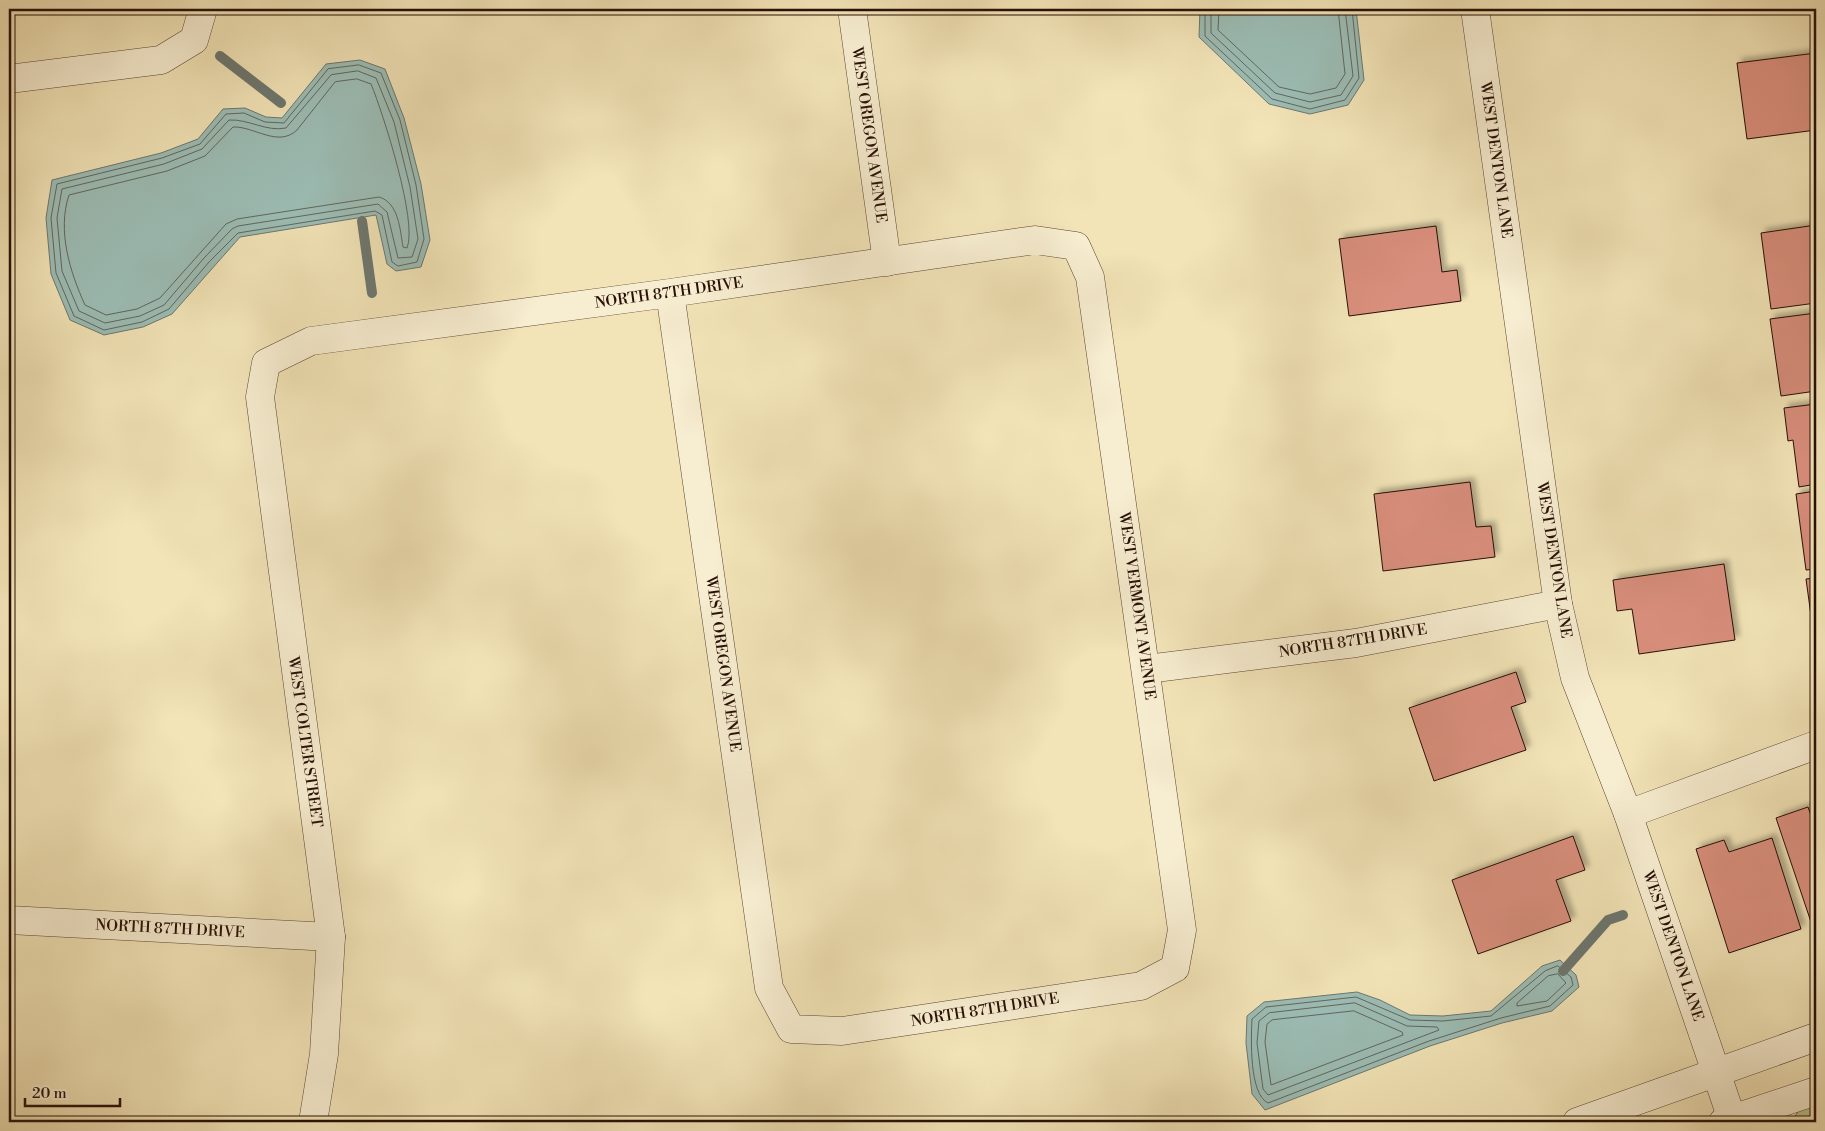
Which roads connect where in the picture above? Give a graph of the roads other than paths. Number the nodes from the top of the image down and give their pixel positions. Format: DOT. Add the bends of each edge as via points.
graph roads {
  1 [pos="203,9"];
  2 [pos="852,9"];
  3 [pos="1475,9"];
  4 [pos="9,79"];
  5 [pos="1076,246"];
  6 [pos="887,262"];
  7 [pos="670,293"];
  8 [pos="266,363"];
  9 [pos="1558,604"];
  10 [pos="1146,669"];
  11 [pos="1816,745"];
  12 [pos="1628,814"];
  13 [pos="9,920"];
  14 [pos="331,937"];
  15 [pos="1175,968"];
  16 [pos="791,1029"];
  17 [pos="1816,1037"];
  18 [pos="1716,1072"];
  19 [pos="1816,1091"];
  20 [pos="1729,1121"];
  21 [pos="313,1122"];
  22 [pos="1577,1122"];
  1 -- 4 [label="street" via="194,40 161,60"];
  2 -- 6 [label="street, WEST OREGON AVENUE"];
  3 -- 9 [label="street, WEST DENTON LANE"];
  5 -- 6 [label="street, NORTH 87TH DRIVE" via="1035,240"];
  5 -- 10 [label="street, WEST VERMONT AVENUE" via="1090,277"];
  6 -- 7 [label="street, NORTH 87TH DRIVE"];
  7 -- 8 [label="street, NORTH 87TH DRIVE" via="311,341"];
  7 -- 16 [label="street, WEST OREGON AVENUE" via="769,988"];
  8 -- 14 [label="street, WEST COLTER STREET" via="260,397"];
  9 -- 10 [label="street, NORTH 87TH DRIVE" via="1356,643"];
  9 -- 12 [label="street, WEST DENTON LANE" via="1575,678"];
  10 -- 15 [label="street, WEST VERMONT AVENUE" via="1182,930"];
  11 -- 12 [label="street"];
  12 -- 18 [label="street, WEST DENTON LANE"];
  13 -- 14 [label="street, NORTH 87TH DRIVE"];
  14 -- 21 [label="street, WEST COLTER STREET" via="324,1054"];
  15 -- 16 [label="street, NORTH 87TH DRIVE" via="1141,986 842,1031"];
  17 -- 18 [label="street"];
  18 -- 20 [label="street, WEST DENTON LANE"];
  18 -- 22 [label="street"];
  19 -- 20 [label="street"];
}
